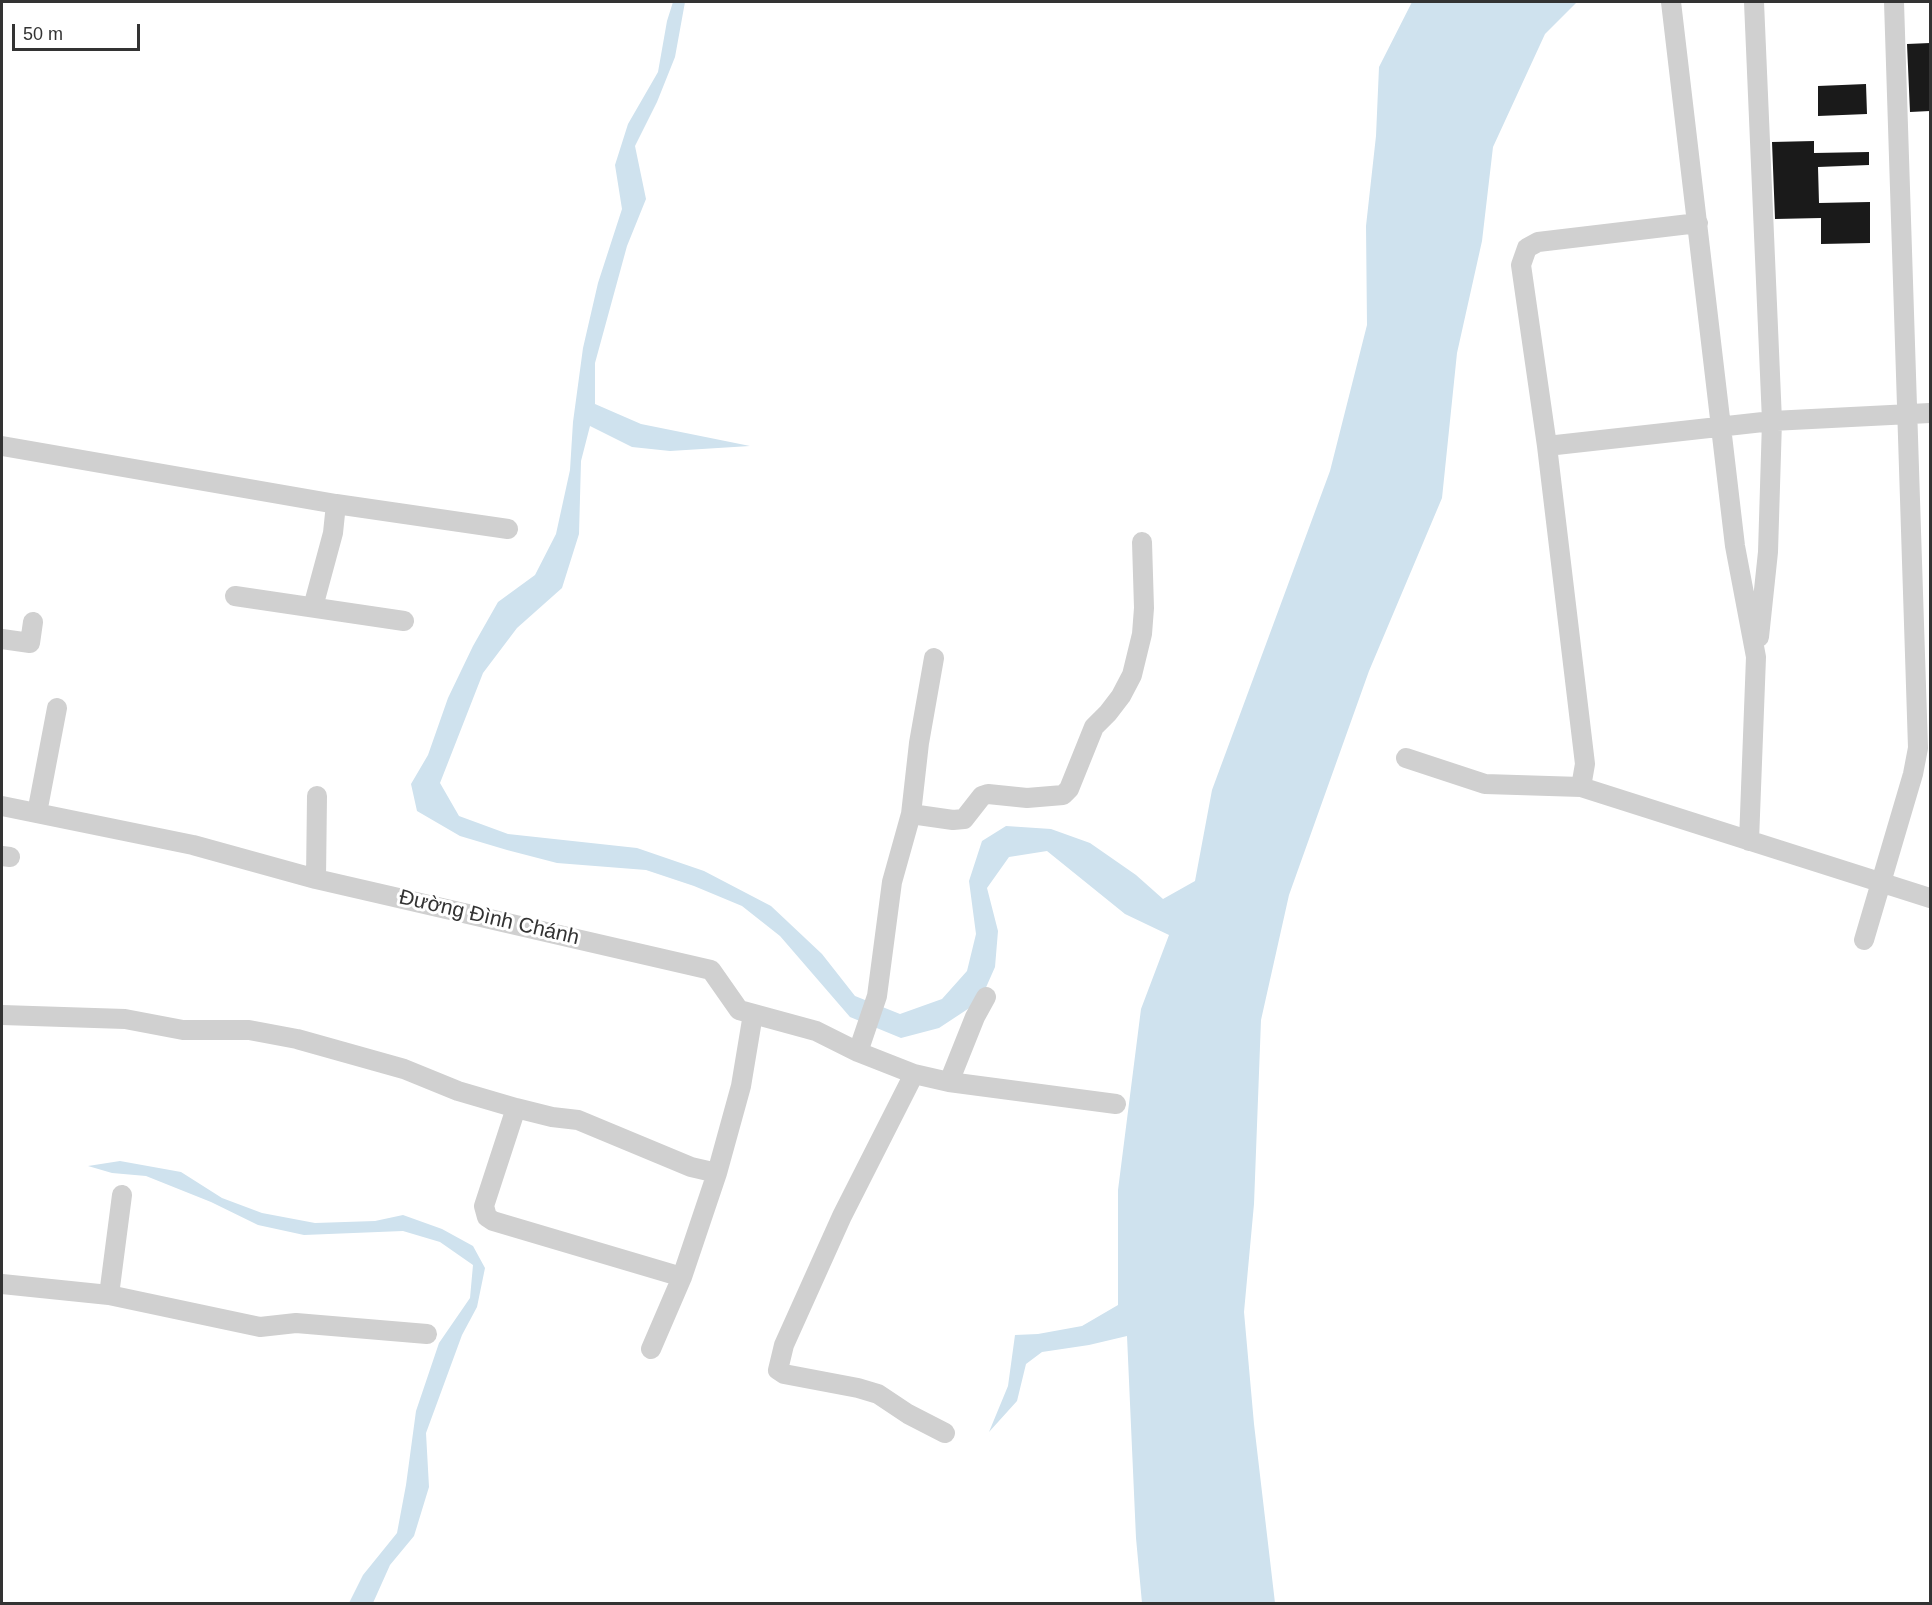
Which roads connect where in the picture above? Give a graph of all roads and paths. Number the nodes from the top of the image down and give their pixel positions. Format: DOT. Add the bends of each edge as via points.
graph roads {
  1 [pos="1671,2"];
  2 [pos="1754,2"];
  3 [pos="1894,2"];
  4 [pos="1698,223"];
  5 [pos="1930,412"];
  6 [pos="1908,413"];
  7 [pos="1772,421"];
  8 [pos="1719,426"];
  9 [pos="2,446"];
  10 [pos="1547,446"];
  11 [pos="336,504"];
  12 [pos="508,529"];
  13 [pos="1142,542"];
  14 [pos="235,596"];
  15 [pos="313,607"];
  16 [pos="404,621"];
  17 [pos="33,622"];
  18 [pos="2,639"];
  19 [pos="1756,657"];
  20 [pos="934,658"];
  21 [pos="57,708"];
  22 [pos="1406,758"];
  23 [pos="1922,774"];
  24 [pos="1581,787"];
  25 [pos="317,796"];
  26 [pos="2,806"];
  27 [pos="37,813"];
  28 [pos="911,814"];
  29 [pos="1749,841"];
  30 [pos="316,879"];
  31 [pos="1881,883"];
  32 [pos="1930,898"];
  33 [pos="1864,940"];
  34 [pos="986,997"];
  35 [pos="753,1014"];
  36 [pos="2,1015"];
  37 [pos="858,1052"];
  38 [pos="914,1074"];
  39 [pos="949,1082"];
  40 [pos="1116,1104"];
  41 [pos="516,1108"];
  42 [pos="717,1173"];
  43 [pos="122,1194"];
  44 [pos="682,1277"];
  45 [pos="2,1284"];
  46 [pos="109,1295"];
  47 [pos="427,1334"];
  48 [pos="651,1349"];
  49 [pos="945,1433"];
  1 -- 4 [label="street"];
  2 -- 7 [label="street"];
  3 -- 6 [label="street"];
  4 -- 8 [label="street"];
  4 -- 10 [label="street" via="1538,242 1527,249 1521,266"];
  5 -- 6 [label="street"];
  6 -- 7 [label="street"];
  6 -- 23 [label="street"];
  7 -- 8 [label="street"];
  7 -- 19 [label="street" via="1768,552"];
  8 -- 10 [label="street"];
  8 -- 19 [label="street" via="1735,546"];
  9 -- 11 [label="street"];
  10 -- 24 [label="street" via="1585,764"];
  11 -- 12 [label="street"];
  11 -- 15 [label="street" via="333,533"];
  13 -- 28 [label="street" via="1144,608 1132,675 1121,696 1094,727 1069,789 1063,795 1036,797 988,794 964,819"];
  14 -- 15 [label="street"];
  15 -- 16 [label="street"];
  17 -- 18 [label="street" via="30,643"];
  19 -- 29 [label="street"];
  20 -- 28 [label="street"];
  21 -- 27 [label="street"];
  22 -- 24 [label="street" via="1485,784"];
  23 -- 31 [label="street"];
  24 -- 29 [label="street"];
  25 -- 30 [label="street"];
  26 -- 27 [label="street, Đường Đình Chánh"];
  27 -- 30 [label="street, Đường Đình Chánh" via="193,845"];
  28 -- 37 [label="street" via="892,882 874,1003"];
  29 -- 31 [label="street"];
  30 -- 35 [label="street, Đường Đình Chánh" via="711,970 739,1010"];
  31 -- 32 [label="street"];
  31 -- 33 [label="street"];
  34 -- 39 [label="street"];
  35 -- 37 [label="street, Đường Đình Chánh" via="816,1031"];
  35 -- 42 [label="street" via="741,1086"];
  36 -- 41 [label="street" via="124,1019 183,1029 249,1030 404,1069 458,1091"];
  37 -- 38 [label="street, Đường Đình Chánh"];
  38 -- 39 [label="street, Đường Đình Chánh"];
  38 -- 49 [label="street" via="842,1216 784,1345 778,1370 878,1394"];
  39 -- 40 [label="street, Đường Đình Chánh"];
  41 -- 42 [label="street" via="578,1120 691,1167"];
  41 -- 44 [label="street" via="484,1206 487,1217"];
  42 -- 44 [label="street"];
  43 -- 46 [label="street"];
  44 -- 48 [label="street"];
  45 -- 46 [label="street"];
  46 -- 47 [label="street" via="260,1327 296,1323"];
}
